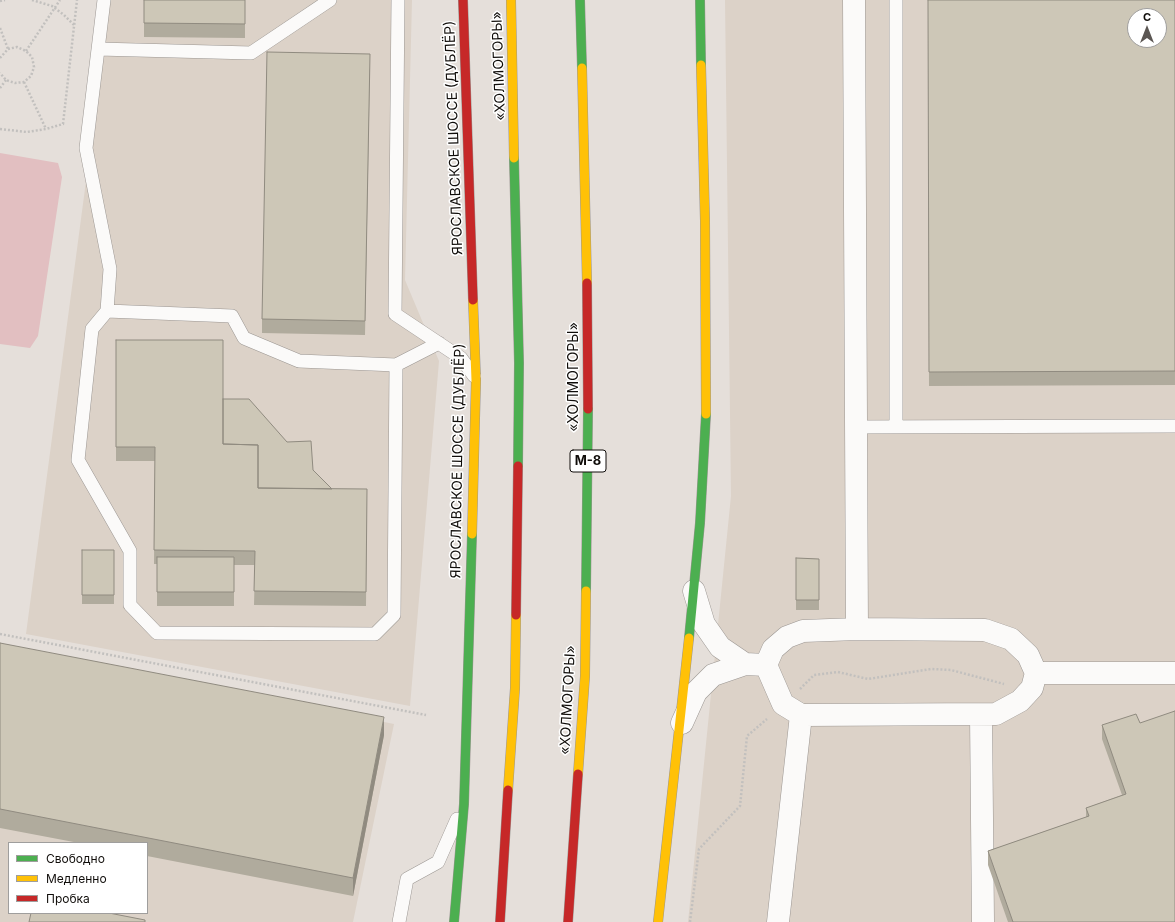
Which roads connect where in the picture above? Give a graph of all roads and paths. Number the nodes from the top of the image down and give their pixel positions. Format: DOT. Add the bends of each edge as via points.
graph roads {
  1 [pos="5,0"];
  2 [pos="32,0"];
  3 [pos="60,0"];
  4 [pos="77,0"];
  5 [pos="104,0"];
  6 [pos="330,0"];
  7 [pos="398,0"];
  8 [pos="463,0"];
  9 [pos="511,0"];
  10 [pos="580,0"];
  11 [pos="700,0"];
  12 [pos="854,0"];
  13 [pos="896,0"];
  14 [pos="0,1"];
  15 [pos="54,8"];
  16 [pos="74,25"];
  17 [pos="0,28"];
  18 [pos="8,49"];
  19 [pos="98,49"];
  20 [pos="26,50"];
  21 [pos="0,58"];
  22 [pos="0,73"];
  23 [pos="6,80"];
  24 [pos="24,82"];
  25 [pos="0,88"];
  26 [pos="0,129"];
  27 [pos="46,129"];
  28 [pos="107,311"];
  29 [pos="440,343"];
  30 [pos="396,365"];
  31 [pos="476,380"];
  32 [pos="1175,426"];
  33 [pos="856,427"];
  34 [pos="896,427"];
  35 [pos="694,591"];
  36 [pos="857,629"];
  37 [pos="0,634"];
  38 [pos="755,664"];
  39 [pos="1036,673"];
  40 [pos="1175,673"];
  41 [pos="1020,701"];
  42 [pos="792,710"];
  43 [pos="426,715"];
  44 [pos="981,715"];
  45 [pos="678,732"];
  46 [pos="464,804"];
  47 [pos="399,922"];
  48 [pos="454,922"];
  49 [pos="500,922"];
  50 [pos="568,922"];
  51 [pos="658,922"];
  52 [pos="690,922"];
  53 [pos="778,922"];
  54 [pos="982,922"];
  1 -- 14 [label="path"];
  2 -- 15 [label="path"];
  3 -- 15 [label="path"];
  4 -- 16 [label="path"];
  5 -- 19 [label="lane"];
  6 -- 19 [label="lane" via="251,53"];
  7 -- 29 [label="lane" via="395,314"];
  8 -- 31 [label="main road, ЯРОСЛАВСКОЕ ШОССЕ (ДУБЛЁР)"];
  9 -- 49 [label="main road, «ХОЛМОГОРЫ»" via="519,363 515,688"];
  10 -- 50 [label="main road, «ХОЛМОГОРЫ» / М-8" via="589,358 588,446 585,676"];
  11 -- 35 [label="main road" via="706,407"];
  12 -- 33 [label="street"];
  13 -- 34 [label="lane"];
  15 -- 16 [label="path"];
  15 -- 20 [label="path"];
  16 -- 27 [label="path" via="63,124"];
  17 -- 18 [label="path"];
  18 -- 20 [label="path"];
  18 -- 21 [label="path"];
  19 -- 28 [label="lane" via="86,148 110,269"];
  20 -- 24 [label="path" via="32,57 34,66 31,76"];
  22 -- 23 [label="path"];
  23 -- 24 [label="path"];
  23 -- 25 [label="path"];
  24 -- 27 [label="path"];
  26 -- 27 [label="path" via="27,132"];
  28 -- 30 [label="lane" via="232,316 244,338 299,361"];
  28 -- 30 [label="lane" via="92,328 78,460 130,551 130,605 157,633 375,634 394,615"];
  29 -- 30 [label="lane"];
  29 -- 31 [label="lane" via="461,358"];
  31 -- 46 [label="main road, ЯРОСЛАВСКОЕ ШОССЕ (ДУБЛЁР)"];
  32 -- 34 [label="lane"];
  33 -- 34 [label="lane"];
  33 -- 36 [label="street"];
  35 -- 38 [label="street" via="704,624 720,647"];
  35 -- 45 [label="main road"];
  36 -- 38 [label="street" via="803,631 787,637"];
  36 -- 39 [label="street" via="985,630 1011,639 1028,654"];
  37 -- 43 [label="path"];
  38 -- 42 [label="street"];
  38 -- 45 [label="street" via="714,675 696,692"];
  39 -- 40 [label="street"];
  39 -- 41 [label="street" via="1032,688"];
  41 -- 42 [label="path" via="1009,686 950,670 931,669 868,679 838,672 814,675"];
  41 -- 44 [label="street" via="996,714"];
  42 -- 44 [label="street"];
  42 -- 52 [label="path" via="747,736 740,806 699,849"];
  42 -- 53 [label="street"];
  44 -- 54 [label="street"];
  45 -- 51 [label="main road"];
  46 -- 47 [label="lane" via="438,862 407,879"];
  46 -- 48 [label="main road, ЯРОСЛАВСКОЕ ШОССЕ (ДУБЛЁР)"];
}
